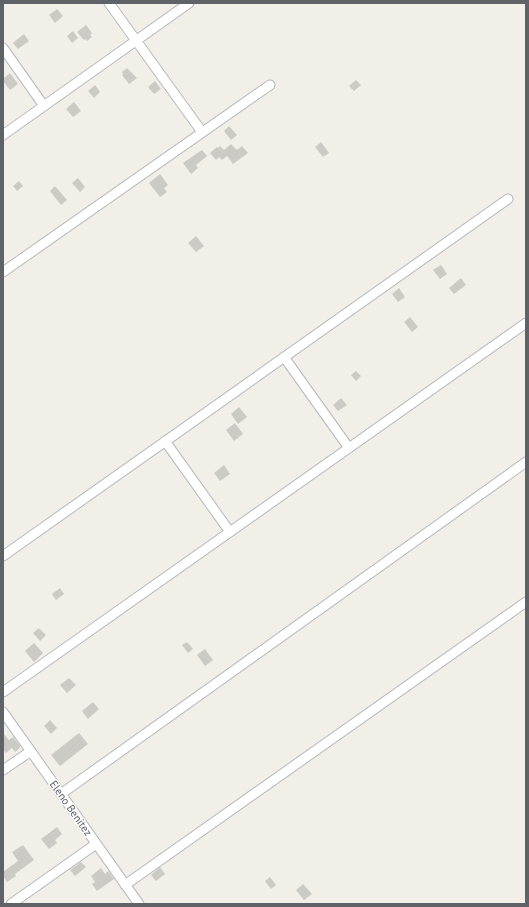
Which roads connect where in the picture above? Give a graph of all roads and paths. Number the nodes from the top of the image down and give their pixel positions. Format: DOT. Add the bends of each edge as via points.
graph roads {
  1 [pos="110,3"];
  2 [pos="189,3"];
  3 [pos="136,40"];
  4 [pos="3,48"];
  5 [pos="270,85"];
  6 [pos="44,106"];
  7 [pos="202,132"];
  8 [pos="3,135"];
  9 [pos="508,199"];
  10 [pos="3,272"];
  11 [pos="526,323"];
  12 [pos="284,357"];
  13 [pos="165,441"];
  14 [pos="349,448"];
  15 [pos="526,462"];
  16 [pos="230,532"];
  17 [pos="3,556"];
  18 [pos="526,602"];
  19 [pos="3,692"];
  20 [pos="3,712"];
  21 [pos="31,751"];
  22 [pos="3,770"];
  23 [pos="61,794"];
  24 [pos="96,844"];
  25 [pos="125,885"];
  26 [pos="11,904"];
  27 [pos="139,904"];
  1 -- 3 [label="street"];
  2 -- 3 [label="street"];
  3 -- 6 [label="street"];
  3 -- 7 [label="street"];
  4 -- 6 [label="street"];
  5 -- 7 [label="street"];
  6 -- 8 [label="street"];
  7 -- 10 [label="street"];
  9 -- 12 [label="street"];
  11 -- 14 [label="street"];
  12 -- 13 [label="street"];
  12 -- 14 [label="street"];
  13 -- 16 [label="street"];
  13 -- 17 [label="street"];
  14 -- 16 [label="street"];
  15 -- 23 [label="street"];
  16 -- 19 [label="street"];
  18 -- 25 [label="street"];
  20 -- 21 [label="street, Eleno Benitez"];
  21 -- 22 [label="street"];
  21 -- 23 [label="street, Eleno Benitez"];
  23 -- 24 [label="street, Eleno Benitez"];
  24 -- 25 [label="street, Eleno Benitez"];
  24 -- 26 [label="street"];
  25 -- 27 [label="street, Eleno Benitez"];
}
